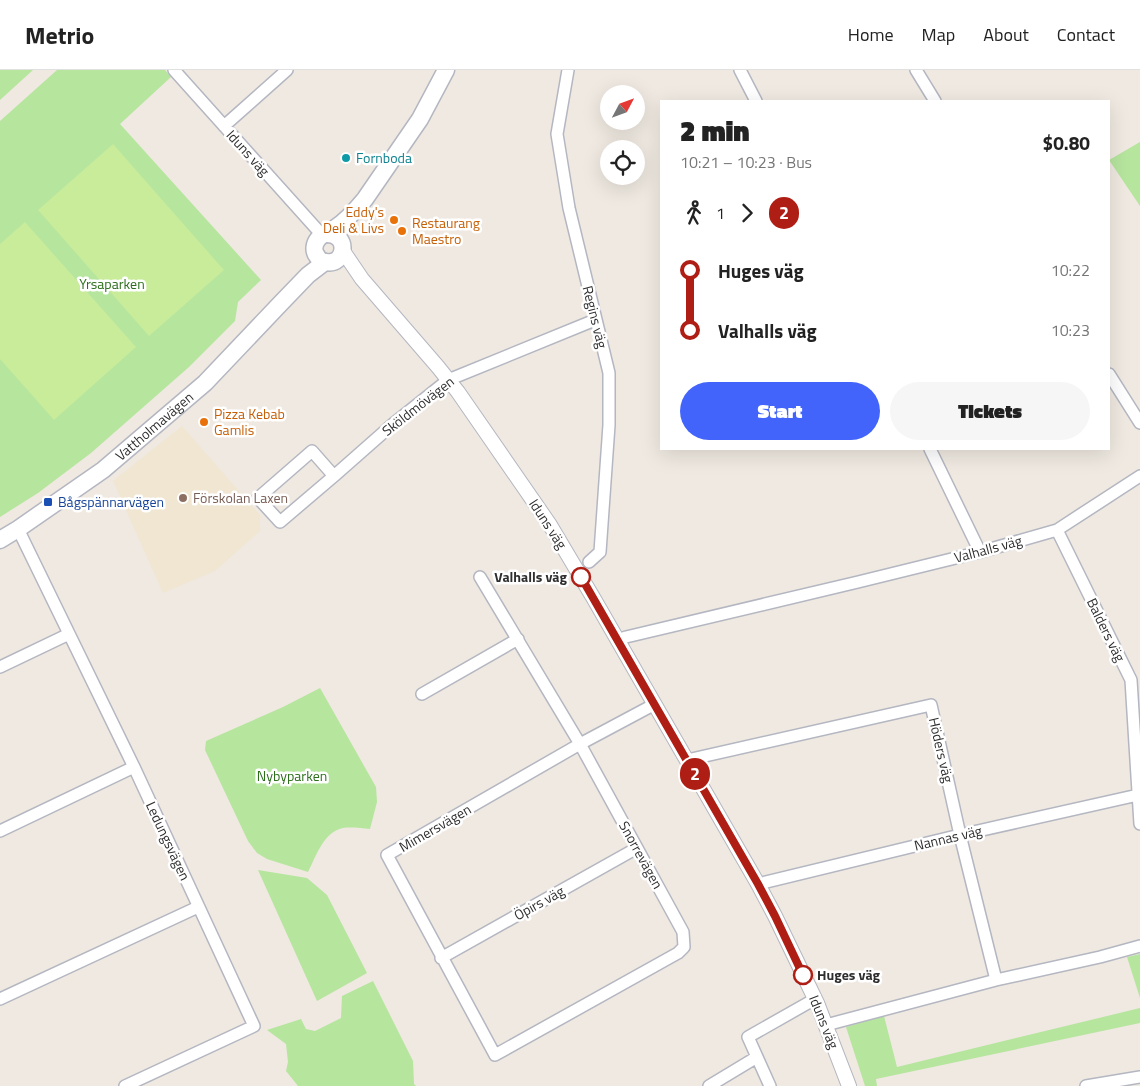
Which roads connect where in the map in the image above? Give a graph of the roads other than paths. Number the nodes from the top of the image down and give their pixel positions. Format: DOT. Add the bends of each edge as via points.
graph roads {
  1 [pos="174,70"];
  2 [pos="287,70"];
  3 [pos="446,70"];
  4 [pos="568,70"];
  5 [pos="740,70"];
  6 [pos="916,70"];
  7 [pos="755,100"];
  8 [pos="934,100"];
  9 [pos="224,126"];
  10 [pos="356,210"];
  11 [pos="324,234"];
  12 [pos="332,254"];
  13 [pos="596,320"];
  14 [pos="1110,376"];
  15 [pos="448,380"];
  16 [pos="1140,424"];
  17 [pos="930,450"];
  18 [pos="334,476"];
  19 [pos="1140,476"];
  20 [pos="18,529"];
  21 [pos="1057,530"];
  22 [pos="0,540"];
  23 [pos="980,552"];
  24 [pos="589,562"];
  25 [pos="480,577"];
  26 [pos="69,634"];
  27 [pos="518,639"];
  28 [pos="618,640"];
  29 [pos="0,667"];
  30 [pos="422,694"];
  31 [pos="655,704"];
  32 [pos="580,744"];
  33 [pos="687,760"];
  34 [pos="134,767"];
  35 [pos="1138,795"];
  36 [pos="1140,824"];
  37 [pos="0,831"];
  38 [pos="960,835"];
  39 [pos="637,848"];
  40 [pos="758,884"];
  41 [pos="198,907"];
  42 [pos="1140,946"];
  43 [pos="442,958"];
  44 [pos="996,980"];
  45 [pos="0,999"];
  46 [pos="815,999"];
  47 [pos="826,1025"];
  48 [pos="495,1056"];
  49 [pos="757,1057"];
  50 [pos="1140,1077"];
  51 [pos="125,1086"];
  52 [pos="709,1086"];
  53 [pos="770,1086"];
  54 [pos="849,1086"];
  55 [pos="1086,1086"];
  1 -- 9 [label="street, Iduns väg"];
  2 -- 9 [label="street"];
  3 -- 10 [label="main road, Vattholmavägen" via="420,119"];
  4 -- 13 [label="street, Regins väg" via="557,134 569,208"];
  5 -- 7 [label="street"];
  6 -- 8 [label="street"];
  9 -- 11 [label="street, Iduns väg"];
  10 -- 11 [label="main road, Vattholmavägen"];
  10 -- 12 [label="main road, Vattholmavägen"];
  11 -- 12 [label="main road" via="338,237"];
  11 -- 12 [label="main road" via="314,246"];
  12 -- 15 [label="street, Iduns väg" via="362,279"];
  12 -- 20 [label="main road, Vattholmavägen" via="291,292 205,383 103,470"];
  13 -- 15 [label="street, Sköldmövägen"];
  13 -- 24 [label="street, Regins väg" via="609,373 609,425 600,552"];
  14 -- 16 [label="street"];
  15 -- 18 [label="street, Sköldmövägen"];
  15 -- 28 [label="street, Iduns väg" via="550,525"];
  17 -- 23 [label="street"];
  18 -- 18 [label="street, Sköldmövägen" via="312,451 258,498 280,522"];
  19 -- 21 [label="street, Valhalls väg"];
  20 -- 22 [label="main road, Vattholmavägen"];
  20 -- 26 [label="street, Ledungsvägen"];
  21 -- 23 [label="street, Valhalls väg"];
  21 -- 35 [label="street, Balders väg" via="1131,680"];
  23 -- 28 [label="street, Valhalls väg"];
  25 -- 27 [label="street, Snorrevägen"];
  26 -- 29 [label="street"];
  26 -- 34 [label="street, Ledungsvägen"];
  27 -- 30 [label="street"];
  27 -- 32 [label="street, Snorrevägen"];
  28 -- 31 [label="street, Iduns väg"];
  31 -- 32 [label="street, Mimersvägen"];
  31 -- 33 [label="street, Iduns väg"];
  32 -- 39 [label="street, Snorrevägen"];
  32 -- 43 [label="street, Mimersvägen" via="387,855"];
  33 -- 38 [label="street, Höders väg" via="931,704"];
  33 -- 40 [label="street, Iduns väg"];
  34 -- 37 [label="street"];
  34 -- 41 [label="street, Ledungsvägen"];
  35 -- 36 [label="street, Balders väg"];
  35 -- 38 [label="street, Nannas väg"];
  38 -- 40 [label="street, Nannas väg"];
  38 -- 44 [label="street, Höders väg"];
  39 -- 43 [label="street, Öpirs väg"];
  39 -- 48 [label="street, Snorrevägen" via="683,932 684,947"];
  40 -- 46 [label="street, Iduns väg"];
  41 -- 45 [label="street"];
  41 -- 51 [label="street, Ledungsvägen" via="254,1026"];
  42 -- 44 [label="street"];
  43 -- 48 [label="street, Mimersvägen"];
  44 -- 47 [label="street"];
  46 -- 47 [label="street, Iduns väg"];
  46 -- 49 [label="street" via="748,1037"];
  47 -- 54 [label="street, Iduns väg"];
  49 -- 52 [label="street"];
  49 -- 53 [label="street"];
  50 -- 55 [label="street"];
}
